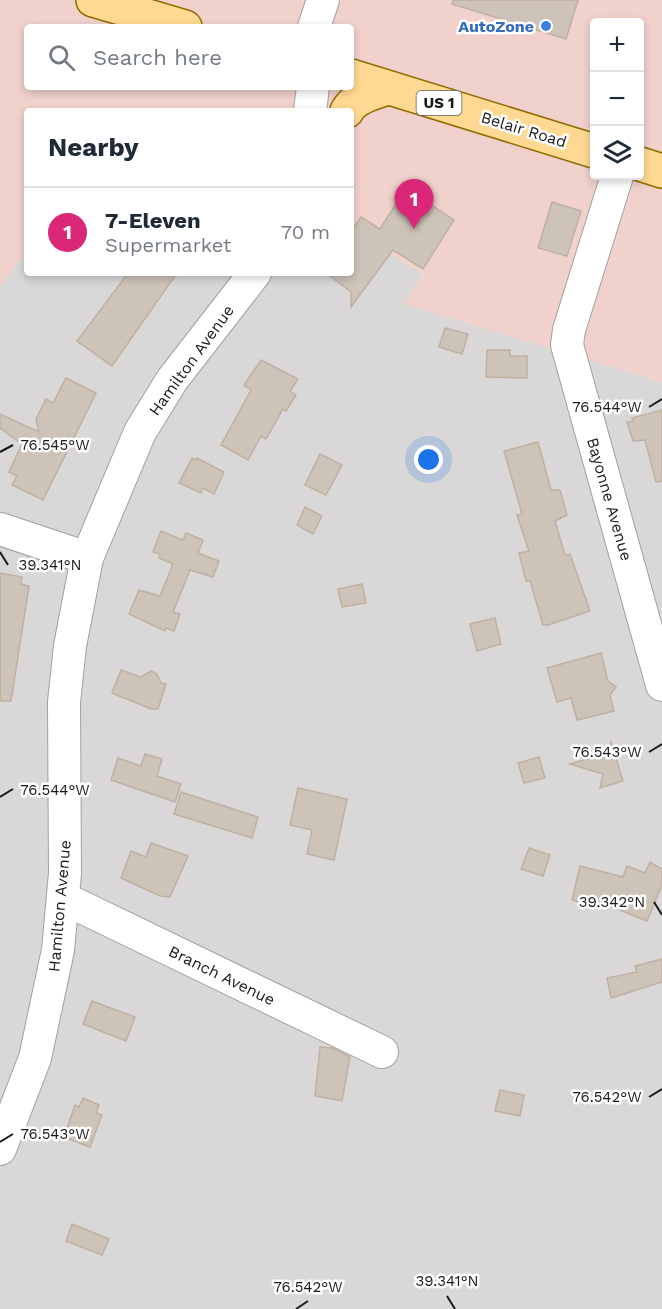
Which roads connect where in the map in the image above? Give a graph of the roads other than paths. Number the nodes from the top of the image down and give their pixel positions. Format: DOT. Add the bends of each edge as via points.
graph roads {
  1 [pos="93,0"];
  2 [pos="323,0"];
  3 [pos="175,24"];
  4 [pos="315,24"];
  5 [pos="354,77"];
  6 [pos="388,88"];
  7 [pos="313,90"];
  8 [pos="310,108"];
  9 [pos="349,108"];
  10 [pos="590,150"];
  11 [pos="644,166"];
  12 [pos="662,171"];
  13 [pos="616,180"];
  14 [pos="253,276"];
  15 [pos="0,530"];
  16 [pos="87,558"];
  17 [pos="662,684"];
  18 [pos="63,898"];
  19 [pos="382,1052"];
  20 [pos="0,1147"];
  1 -- 3 [label="main road"];
  2 -- 4 [label="street"];
  5 -- 6 [label="main road, Belair Road / US 1"];
  6 -- 9 [label="main road" via="367,94"];
  6 -- 10 [label="main road, Belair Road / US 1"];
  7 -- 8 [label="street"];
  11 -- 12 [label="main road"];
  13 -- 17 [label="street, Bayonne Avenue" via="567,345"];
  14 -- 16 [label="street, Hamilton Avenue" via="172,380 140,432"];
  15 -- 16 [label="street"];
  16 -- 18 [label="street, Hamilton Avenue" via="64,702"];
  18 -- 19 [label="street, Branch Avenue"];
  18 -- 20 [label="street, Hamilton Avenue" via="45,1022"];
}
